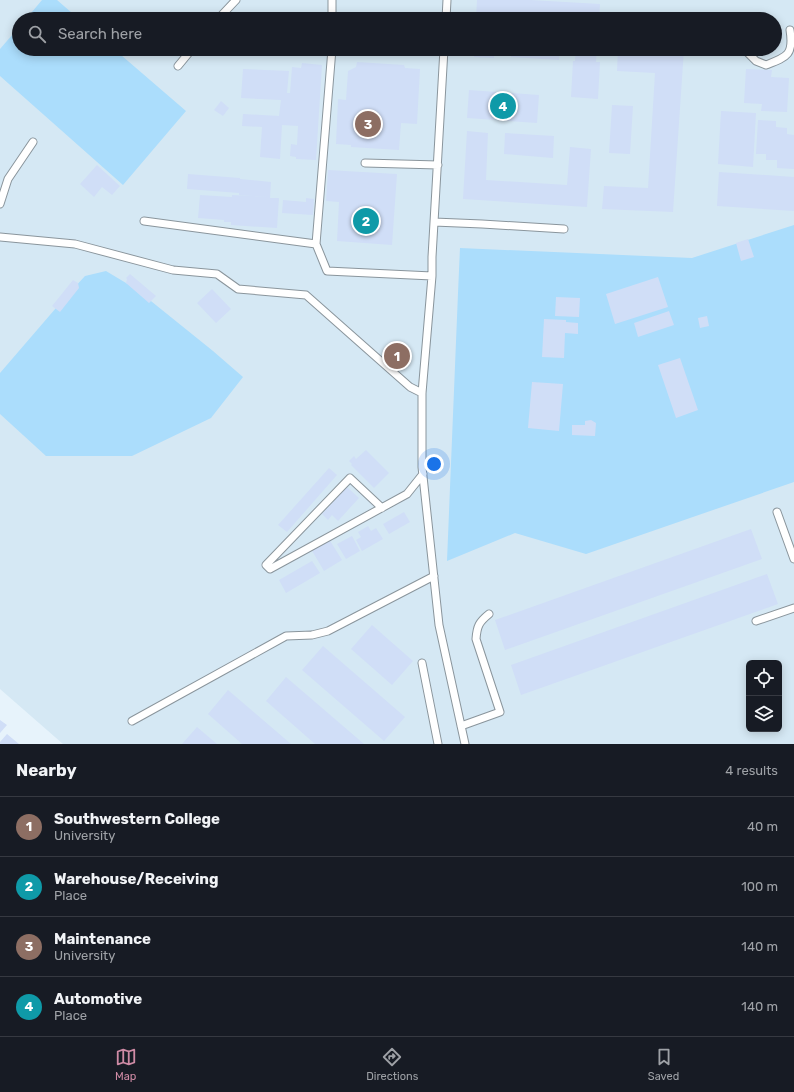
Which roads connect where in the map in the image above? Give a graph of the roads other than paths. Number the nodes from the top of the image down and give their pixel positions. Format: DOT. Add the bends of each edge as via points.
graph roads {
  1 [pos="236,0"];
  2 [pos="332,0"];
  3 [pos="447,0"];
  4 [pos="225,12"];
  5 [pos="332,12"];
  6 [pos="446,12"];
  7 [pos="790,30"];
  8 [pos="186,56"];
  9 [pos="331,56"];
  10 [pos="444,56"];
  11 [pos="751,56"];
  12 [pos="178,66"];
  13 [pos="33,142"];
  14 [pos="365,163"];
  15 [pos="438,165"];
  16 [pos="0,204"];
  17 [pos="144,221"];
  18 [pos="434,222"];
  19 [pos="564,229"];
  20 [pos="0,237"];
  21 [pos="316,244"];
  22 [pos="432,276"];
  23 [pos="422,393"];
  24 [pos="423,474"];
  25 [pos="382,508"];
  26 [pos="777,512"];
  27 [pos="794,559"];
  28 [pos="434,576"];
  29 [pos="794,608"];
  30 [pos="489,614"];
  31 [pos="756,621"];
  32 [pos="422,663"];
  33 [pos="132,721"];
  34 [pos="461,726"];
  35 [pos="438,744"];
  36 [pos="464,744"];
  1 -- 4 [label="lane"];
  2 -- 5 [label="lane"];
  3 -- 6 [label="lane"];
  7 -- 11 [label="lane" via="791,50 784,58 766,65"];
  8 -- 12 [label="lane"];
  9 -- 21 [label="lane"];
  10 -- 15 [label="lane"];
  13 -- 16 [label="lane" via="8,179"];
  14 -- 15 [label="lane"];
  15 -- 18 [label="lane"];
  17 -- 21 [label="lane"];
  18 -- 19 [label="lane"];
  18 -- 22 [label="lane"];
  20 -- 23 [label="lane" via="75,244 173,270 217,274 238,289 306,295 410,387"];
  21 -- 22 [label="lane" via="327,271"];
  22 -- 23 [label="lane"];
  23 -- 24 [label="lane"];
  24 -- 25 [label="lane" via="406,494"];
  24 -- 28 [label="lane"];
  25 -- 25 [label="lane" via="270,569 266,565 350,478"];
  26 -- 27 [label="lane"];
  28 -- 33 [label="lane" via="328,631 312,635 286,636"];
  28 -- 34 [label="lane" via="439,625"];
  29 -- 31 [label="lane"];
  30 -- 34 [label="lane" via="477,627 476,639 500,712"];
  32 -- 35 [label="lane"];
  34 -- 36 [label="lane"];
}
